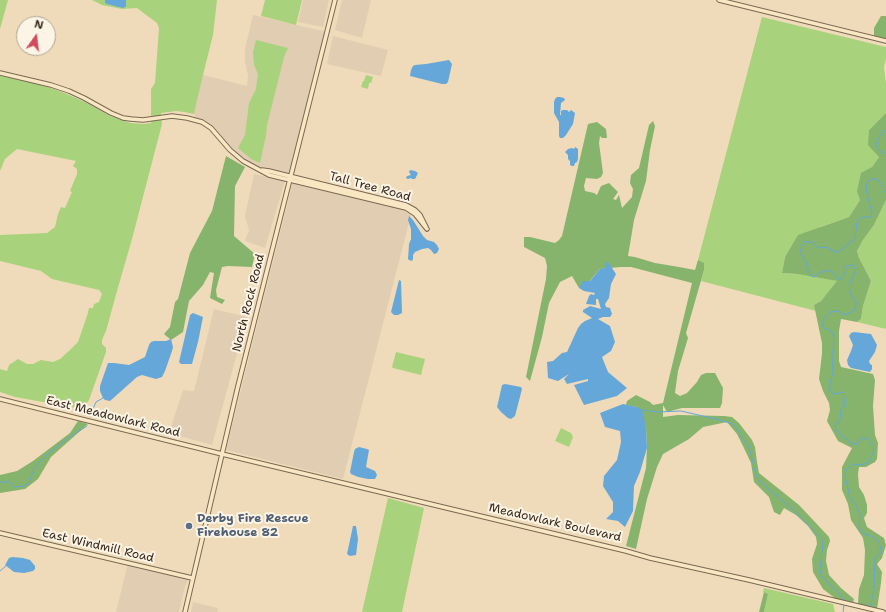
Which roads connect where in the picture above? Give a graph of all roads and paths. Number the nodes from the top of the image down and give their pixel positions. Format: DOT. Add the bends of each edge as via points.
graph roads {
  1 [pos="335,0"];
  2 [pos="719,0"];
  3 [pos="886,41"];
  4 [pos="0,73"];
  5 [pos="290,178"];
  6 [pos="0,399"];
  7 [pos="222,454"];
  8 [pos="0,533"];
  9 [pos="192,578"];
  10 [pos="184,612"];
  11 [pos="883,612"];
  1 -- 5 [label="street, North Rock Road"];
  2 -- 3 [label="street"];
  4 -- 5 [label="street, Tall Tree Road" via="69,91 123,118 143,120 172,116 202,122 243,161 268,175"];
  5 -- 5 [label="street, Tall Tree Road" via="406,208 415,214 427,229 420,215 410,206"];
  5 -- 7 [label="street, North Rock Road"];
  6 -- 7 [label="street, East Meadowlark Road"];
  7 -- 9 [label="street, North Rock Road"];
  7 -- 11 [label="street, Meadowlark Boulevard"];
  8 -- 9 [label="street, East Windmill Road"];
  9 -- 10 [label="street, North Rock Road"];
}
